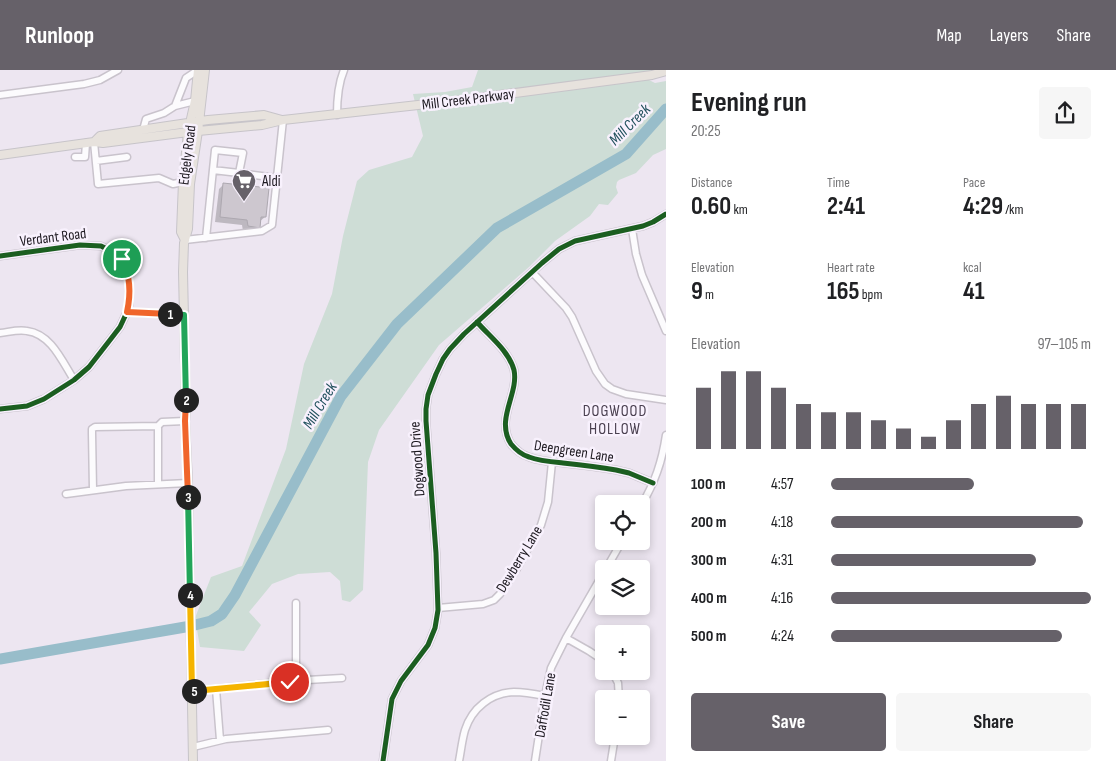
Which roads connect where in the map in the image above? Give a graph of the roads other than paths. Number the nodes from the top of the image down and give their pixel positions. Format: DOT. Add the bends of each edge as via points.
graph roads {
  1 [pos="118,70"];
  2 [pos="198,70"];
  3 [pos="205,70"];
  4 [pos="344,70"];
  5 [pos="666,71"];
  6 [pos="652,75"];
  7 [pos="666,76"];
  8 [pos="0,95"];
  9 [pos="195,101"];
  10 [pos="175,106"];
  11 [pos="164,114"];
  12 [pos="337,115"];
  13 [pos="283,120"];
  14 [pos="195,122"];
  15 [pos="164,127"];
  16 [pos="143,130"];
  17 [pos="198,131"];
  18 [pos="188,132"];
  19 [pos="90,143"];
  20 [pos="0,155"];
  21 [pos="75,157"];
  22 [pos="127,157"];
  23 [pos="96,161"];
  24 [pos="213,170"];
  25 [pos="240,174"];
  26 [pos="277,178"];
  27 [pos="183,182"];
  28 [pos="666,214"];
  29 [pos="632,230"];
  30 [pos="206,238"];
  31 [pos="184,240"];
  32 [pos="0,256"];
  33 [pos="532,272"];
  34 [pos="127,312"];
  35 [pos="184,315"];
  36 [pos="477,322"];
  37 [pos="666,331"];
  38 [pos="0,333"];
  39 [pos="74,380"];
  40 [pos="666,400"];
  41 [pos="0,410"];
  42 [pos="185,421"];
  43 [pos="158,426"];
  44 [pos="666,435"];
  45 [pos="552,462"];
  46 [pos="188,483"];
  47 [pos="653,483"];
  48 [pos="158,484"];
  49 [pos="92,490"];
  50 [pos="66,494"];
  51 [pos="647,495"];
  52 [pos="595,588"];
  53 [pos="296,603"];
  54 [pos="438,608"];
  55 [pos="566,638"];
  56 [pos="595,654"];
  57 [pos="342,678"];
  58 [pos="290,682"];
  59 [pos="216,689"];
  60 [pos="192,691"];
  61 [pos="545,696"];
  62 [pos="328,730"];
  63 [pos="220,740"];
  64 [pos="614,745"];
  65 [pos="193,747"];
  66 [pos="193,761"];
  67 [pos="383,761"];
  68 [pos="459,761"];
  69 [pos="535,761"];
  70 [pos="611,761"];
  1 -- 8 [label="street" via="84,84"];
  2 -- 9 [label="main road, Edgely Road"];
  2 -- 10 [label="street" via="186,78"];
  3 -- 14 [label="main road, Edgely Road"];
  4 -- 12 [label="street"];
  5 -- 6 [label="main road, Mill Creek Parkway"];
  6 -- 7 [label="main road, Mill Creek Parkway"];
  6 -- 12 [label="main road, Mill Creek Parkway"];
  9 -- 10 [label="street"];
  9 -- 14 [label="main road, Edgely Road"];
  10 -- 11 [label="street"];
  11 -- 15 [label="street"];
  11 -- 16 [label="street" via="146,119"];
  12 -- 13 [label="main road, Mill Creek Parkway"];
  13 -- 14 [label="main road, Mill Creek Parkway" via="264,115"];
  13 -- 17 [label="main road, Mill Creek Parkway"];
  13 -- 26 [label="street"];
  14 -- 15 [label="main road, Mill Creek Parkway"];
  14 -- 17 [label="main road, Edgely Road"];
  14 -- 18 [label="main road, Edgely Road"];
  15 -- 16 [label="main road, Mill Creek Parkway"];
  16 -- 19 [label="main road, Mill Creek Parkway" via="100,136"];
  17 -- 18 [label="main road, Mill Creek Parkway"];
  17 -- 31 [label="main road, Edgely Road" via="190,184 188,229"];
  18 -- 19 [label="main road, Mill Creek Parkway"];
  18 -- 27 [label="main road, Edgely Road"];
  19 -- 20 [label="main road"];
  19 -- 21 [label="street" via="85,157"];
  19 -- 23 [label="street"];
  22 -- 23 [label="street"];
  23 -- 27 [label="street" via="98,184 159,178 173,184"];
  24 -- 25 [label="street"];
  24 -- 25 [label="street" via="215,150 242,153"];
  24 -- 30 [label="street"];
  25 -- 26 [label="street"];
  26 -- 30 [label="street" via="272,225 262,231"];
  27 -- 31 [label="main road, Edgely Road" via="181,232"];
  28 -- 29 [label="street, Dogwood Drive"];
  29 -- 33 [label="street, Dogwood Drive" via="575,240"];
  29 -- 37 [label="street" via="642,275"];
  30 -- 31 [label="street"];
  31 -- 35 [label="main road, Edgely Road"];
  32 -- 34 [label="street, Verdant Road" via="80,245 107,248 122,259 128,275"];
  33 -- 36 [label="street, Dogwood Drive"];
  33 -- 40 [label="street" via="572,317 605,384 626,394"];
  34 -- 35 [label="street"];
  34 -- 39 [label="street, Verdant Road" via="95,361"];
  35 -- 42 [label="main road, Edgely Road"];
  36 -- 45 [label="street, Deepgreen Lane" via="509,358 514,371 505,430 509,441 527,457"];
  36 -- 54 [label="street, Dogwood Drive" via="443,359 431,386 426,409"];
  38 -- 39 [label="street" via="26,330 42,336 50,342"];
  39 -- 41 [label="street, Verdant Road" via="27,406"];
  42 -- 43 [label="street" via="162,422"];
  42 -- 46 [label="main road, Edgely Road"];
  43 -- 48 [label="street"];
  43 -- 49 [label="street" via="92,429"];
  44 -- 47 [label="street"];
  45 -- 47 [label="street, Deepgreen Lane" via="616,470"];
  45 -- 54 [label="street, Dewberry Lane" via="548,502 540,526 500,594 483,604"];
  46 -- 48 [label="street"];
  46 -- 60 [label="main road, Edgely Road"];
  47 -- 51 [label="street"];
  48 -- 49 [label="street"];
  49 -- 50 [label="street"];
  52 -- 55 [label="street, Daffodil Lane"];
  53 -- 58 [label="street" via="296,673"];
  54 -- 67 [label="street, Dogwood Drive" via="436,628 428,645 392,699"];
  55 -- 56 [label="street"];
  55 -- 61 [label="street, Daffodil Lane" via="551,668"];
  57 -- 58 [label="street"];
  58 -- 59 [label="street"];
  59 -- 60 [label="street"];
  59 -- 63 [label="street"];
  60 -- 65 [label="main road, Edgely Road"];
  61 -- 68 [label="street" via="509,693 482,704 466,728"];
  61 -- 69 [label="street, Daffodil Lane"];
  62 -- 63 [label="street"];
  63 -- 65 [label="street"];
  64 -- 70 [label="street"];
  65 -- 66 [label="main road, Edgely Road"];
}
